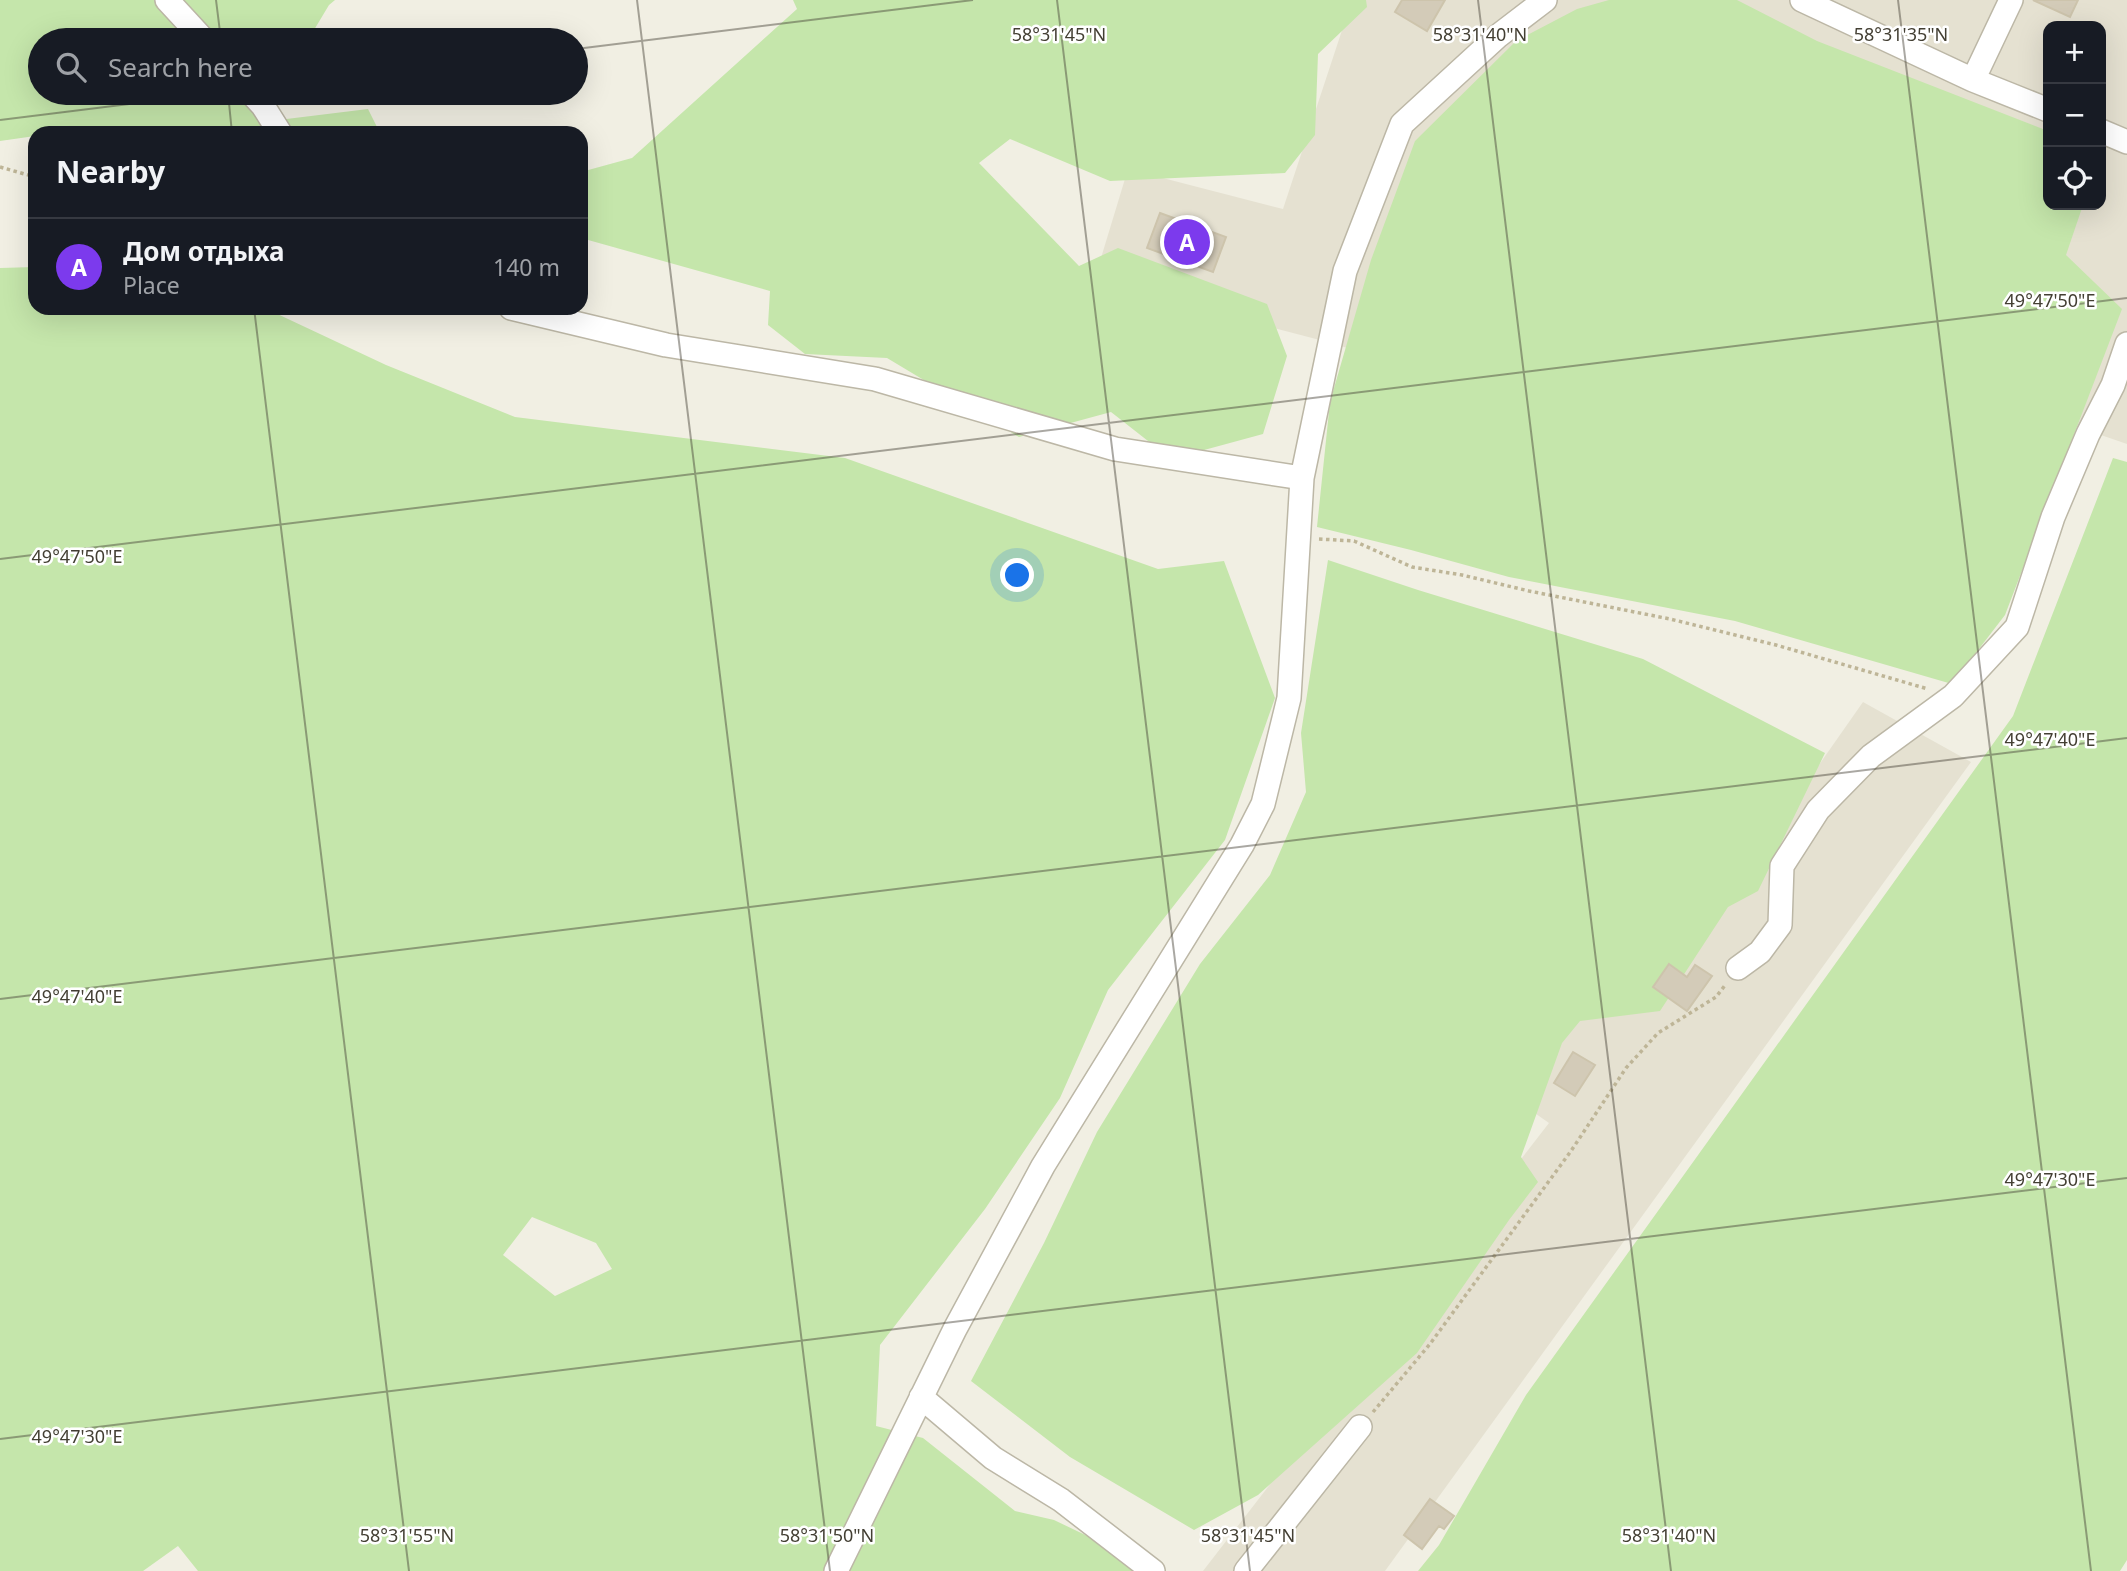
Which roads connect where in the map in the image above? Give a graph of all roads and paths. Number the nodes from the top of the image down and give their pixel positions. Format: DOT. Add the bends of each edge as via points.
graph roads {
  1 [pos="167,0"];
  2 [pos="1545,0"];
  3 [pos="1802,0"];
  4 [pos="2011,0"];
  5 [pos="193,28"];
  6 [pos="1973,80"];
  7 [pos="261,105"];
  8 [pos="2043,108"];
  9 [pos="275,126"];
  10 [pos="2106,133"];
  11 [pos="2127,142"];
  12 [pos="0,167"];
  13 [pos="28,175"];
  14 [pos="540,315"];
  15 [pos="2127,344"];
  16 [pos="1302,478"];
  17 [pos="1299,538"];
  18 [pos="1953,696"];
  19 [pos="1738,968"];
  20 [pos="921,1397"];
  21 [pos="1360,1427"];
  22 [pos="836,1571"];
  23 [pos="1153,1571"];
  24 [pos="1246,1571"];
  1 -- 5 [label="street"];
  2 -- 16 [label="street" via="1498,36 1402,124 1345,271"];
  3 -- 6 [label="street"];
  4 -- 6 [label="street"];
  6 -- 8 [label="street"];
  7 -- 9 [label="street"];
  10 -- 11 [label="street"];
  12 -- 13 [label="path"];
  14 -- 16 [label="street" via="666,345 875,379 1115,449"];
  15 -- 18 [label="street" via="2053,517 2017,627"];
  16 -- 17 [label="street"];
  17 -- 18 [label="path" via="1354,541 1412,567 1696,625"];
  17 -- 20 [label="street" via="1289,698 1263,804 1043,1166"];
  18 -- 19 [label="street" via="1871,756 1818,810 1782,866 1780,925 1760,952"];
  19 -- 21 [label="path" via="1716,996 1658,1033 1626,1068 1430,1344"];
  20 -- 22 [label="street"];
  20 -- 23 [label="street" via="993,1458 1060,1500"];
  21 -- 24 [label="street"];
}
